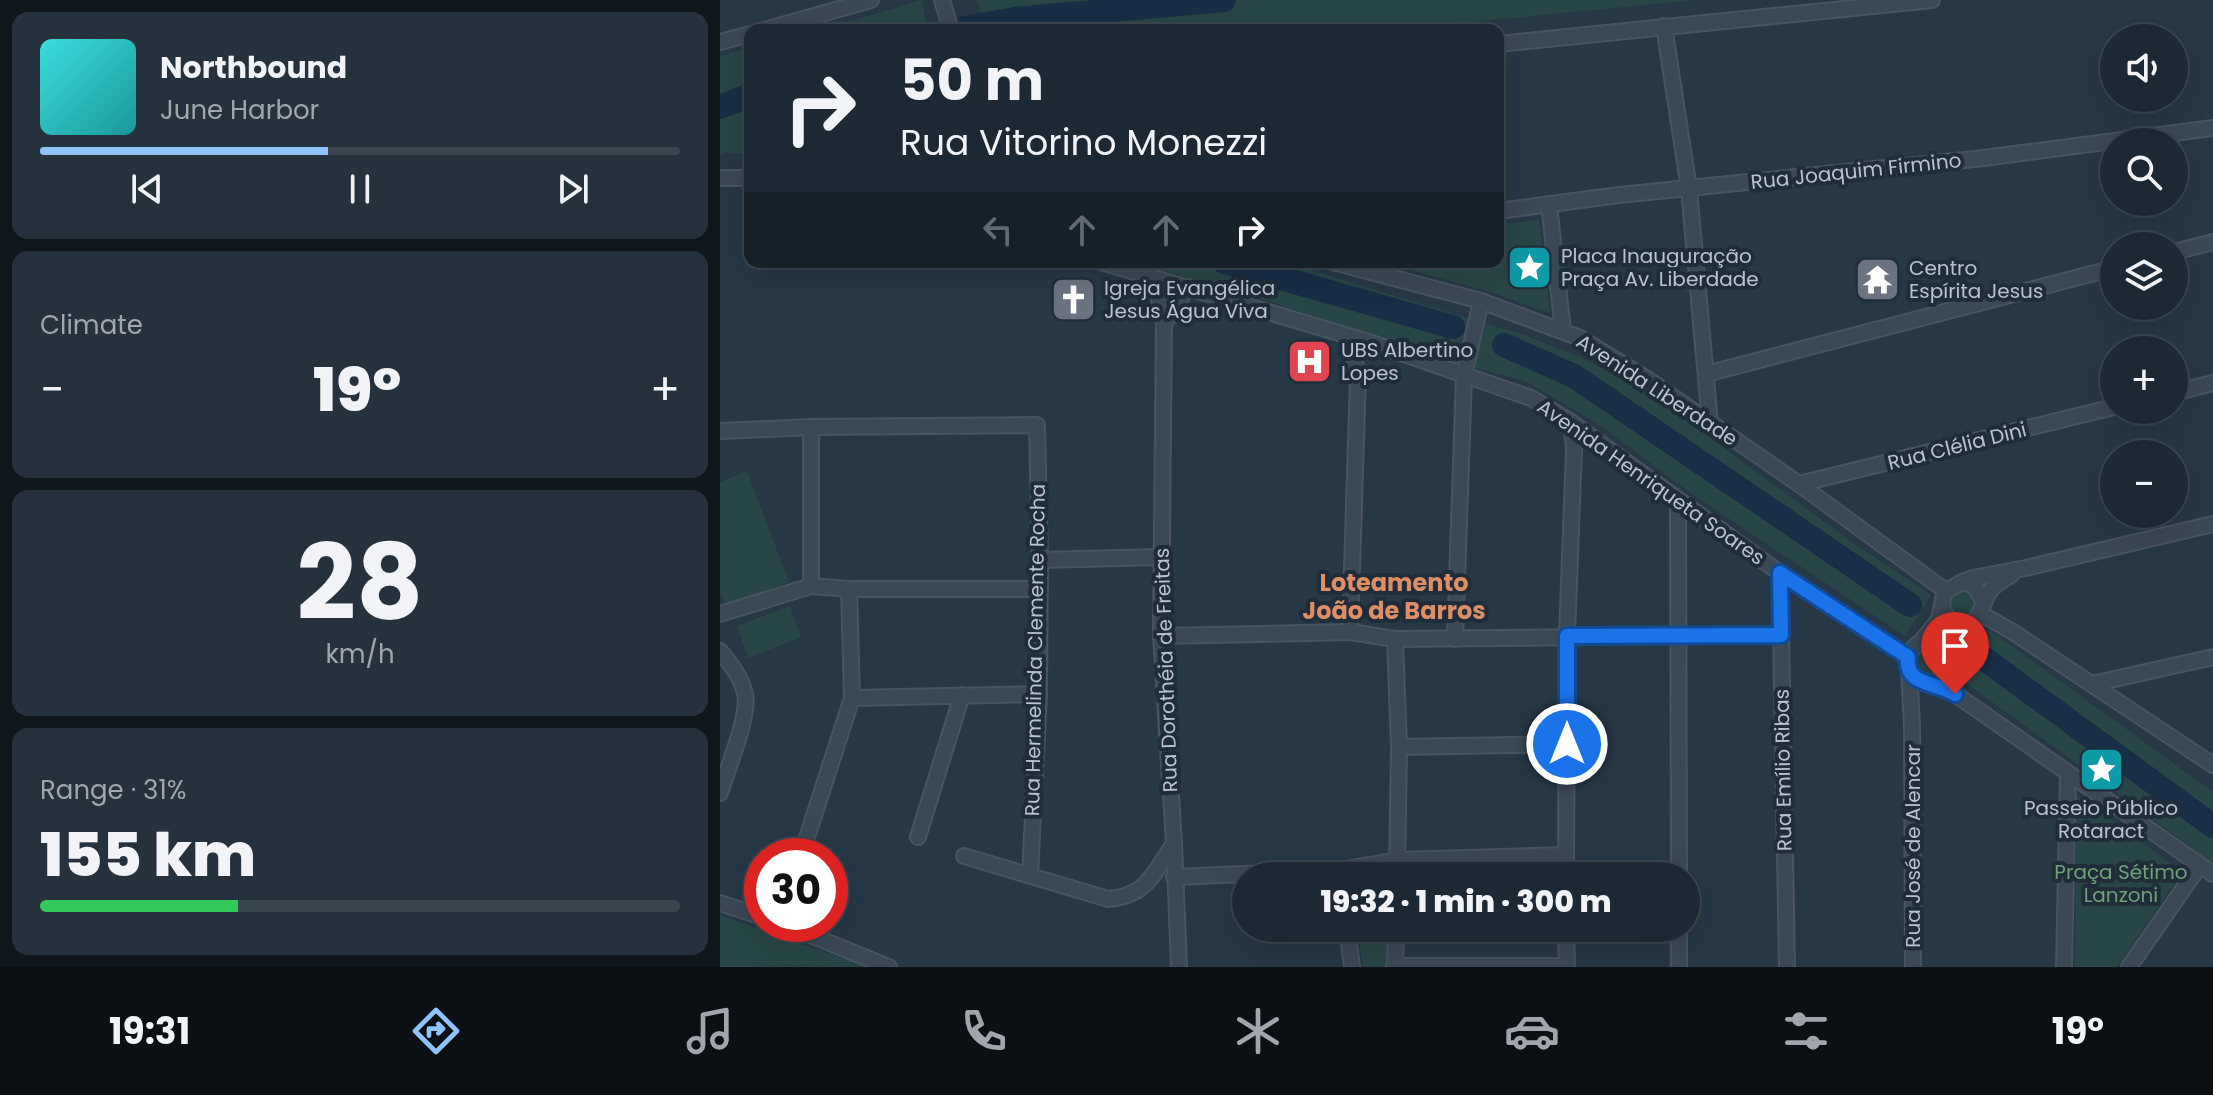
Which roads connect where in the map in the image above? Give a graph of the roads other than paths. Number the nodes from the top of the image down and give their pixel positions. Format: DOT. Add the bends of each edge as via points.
graph roads {
  1 [pos="869,0"];
  2 [pos="1932,0"];
  3 [pos="943,3"];
  4 [pos="839,4"];
  5 [pos="781,24"];
  6 [pos="949,24"];
  7 [pos="1664,26"];
  8 [pos="744,36"];
  9 [pos="720,42"];
  10 [pos="1504,43"];
  11 [pos="2213,128"];
  12 [pos="720,178"];
  13 [pos="744,178"];
  14 [pos="1689,189"];
  15 [pos="1549,204"];
  16 [pos="1504,210"];
  17 [pos="2213,242"];
  18 [pos="2188,248"];
  19 [pos="1121,268"];
  20 [pos="1356,268"];
  21 [pos="2100,272"];
  22 [pos="1155,278"];
  23 [pos="1188,287"];
  24 [pos="1481,301"];
  25 [pos="1164,324"];
  26 [pos="1563,331"];
  27 [pos="1350,337"];
  28 [pos="1372,343"];
  29 [pos="1706,374"];
  30 [pos="1464,376"];
  31 [pos="1358,377"];
  32 [pos="2213,383"];
  33 [pos="2188,389"];
  34 [pos="2100,410"];
  35 [pos="1571,422"];
  36 [pos="1710,423"];
  37 [pos="811,427"];
  38 [pos="720,431"];
  39 [pos="1591,437"];
  40 [pos="1574,449"];
  41 [pos="1799,484"];
  42 [pos="1678,500"];
  43 [pos="2213,524"];
  44 [pos="1160,557"];
  45 [pos="1040,560"];
  46 [pos="2026,568"];
  47 [pos="1780,573"];
  48 [pos="1962,582"];
  49 [pos="811,586"];
  50 [pos="849,589"];
  51 [pos="1040,589"];
  52 [pos="1944,598"];
  53 [pos="1983,608"];
  54 [pos="720,614"];
  55 [pos="1969,623"];
  56 [pos="1350,632"];
  57 [pos="1781,635"];
  58 [pos="1161,636"];
  59 [pos="1567,636"];
  60 [pos="1677,636"];
  61 [pos="1395,639"];
  62 [pos="1455,639"];
  63 [pos="1920,643"];
  64 [pos="720,651"];
  65 [pos="2213,657"];
  66 [pos="1948,659"];
  67 [pos="1908,664"];
  68 [pos="1928,683"];
  69 [pos="2092,684"];
  70 [pos="1039,694"];
  71 [pos="1955,694"];
  72 [pos="962,695"];
  73 [pos="852,698"];
  74 [pos="1912,725"];
  75 [pos="1567,744"];
  76 [pos="1399,747"];
  77 [pos="2213,765"];
  78 [pos="2068,775"];
  79 [pos="720,793"];
  80 [pos="918,837"];
  81 [pos="807,838"];
  82 [pos="1174,843"];
  83 [pos="1566,855"];
  84 [pos="964,856"];
  85 [pos="1398,860"];
  86 [pos="1389,862"];
  87 [pos="1566,862"];
  88 [pos="1679,862"];
  89 [pos="2200,865"];
  90 [pos="2213,874"];
  91 [pos="1030,875"];
  92 [pos="1232,876"];
  93 [pos="1174,877"];
  94 [pos="720,903"];
  95 [pos="744,911"];
  96 [pos="827,942"];
  97 [pos="1349,942"];
  98 [pos="1395,942"];
  99 [pos="1566,942"];
  100 [pos="1679,942"];
  101 [pos="1394,966"];
  102 [pos="889,967"];
  103 [pos="1179,967"];
  104 [pos="1352,967"];
  105 [pos="1567,967"];
  106 [pos="1679,967"];
  107 [pos="1787,967"];
  108 [pos="1913,967"];
  109 [pos="2064,967"];
  110 [pos="2129,967"];
  1 -- 4 [label="street"];
  2 -- 7 [label="street"];
  3 -- 6 [label="street"];
  4 -- 5 [label="street"];
  7 -- 10 [label="street"];
  7 -- 14 [label="street"];
  8 -- 9 [label="street"];
  11 -- 14 [label="street, Rua Joaquim Firmino"];
  12 -- 13 [label="street"];
  14 -- 15 [label="street, Rua Joaquim Firmino"];
  14 -- 29 [label="street"];
  15 -- 16 [label="street, Rua Joaquim Firmino"];
  15 -- 26 [label="street"];
  17 -- 18 [label="street"];
  19 -- 22 [label="street, Avenida Henriqueta Soares"];
  20 -- 24 [label="street, Avenida Liberdade"];
  21 -- 29 [label="street"];
  22 -- 23 [label="street, Avenida Henriqueta Soares"];
  22 -- 25 [label="street, Rua Dorothéia de Freitas"];
  23 -- 25 [label="street"];
  23 -- 27 [label="street, Avenida Henriqueta Soares"];
  24 -- 26 [label="street, Avenida Liberdade"];
  24 -- 30 [label="street"];
  25 -- 44 [label="street, Rua Dorothéia de Freitas"];
  26 -- 36 [label="street, Avenida Liberdade"];
  27 -- 28 [label="street, Avenida Henriqueta Soares"];
  27 -- 31 [label="street"];
  28 -- 30 [label="street, Avenida Henriqueta Soares"];
  28 -- 31 [label="street"];
  29 -- 36 [label="street"];
  30 -- 35 [label="street, Avenida Henriqueta Soares" via="1531,398"];
  30 -- 62 [label="street"];
  31 -- 56 [label="street"];
  32 -- 33 [label="street"];
  34 -- 41 [label="street, Rua Clélia Dini"];
  35 -- 39 [label="street, Avenida Henriqueta Soares"];
  35 -- 40 [label="street"];
  36 -- 41 [label="street, Avenida Liberdade"];
  37 -- 38 [label="street"];
  37 -- 45 [label="street, Rua Hermelinda Clemente Rocha" via="1037,425"];
  37 -- 49 [label="street"];
  39 -- 40 [label="street"];
  39 -- 42 [label="street, Avenida Henriqueta Soares"];
  40 -- 59 [label="street"];
  41 -- 52 [label="street, Avenida Liberdade"];
  42 -- 47 [label="street, Avenida Henriqueta Soares"];
  42 -- 60 [label="street"];
  43 -- 46 [label="street"];
  44 -- 45 [label="street"];
  44 -- 58 [label="street, Rua Dorothéia de Freitas"];
  45 -- 51 [label="street, Rua Hermelinda Clemente Rocha"];
  46 -- 48 [label="street"];
  46 -- 53 [label="street" via="2000,581"];
  47 -- 57 [label="street, Rua Emílio Ribas"];
  47 -- 67 [label="street, Avenida Henriqueta Soares"];
  48 -- 52 [label="street"];
  48 -- 53 [label="street" via="1974,586"];
  49 -- 50 [label="street"];
  49 -- 54 [label="street"];
  50 -- 51 [label="street"];
  50 -- 73 [label="street"];
  51 -- 70 [label="street, Rua Hermelinda Clemente Rocha"];
  52 -- 55 [label="street" via="1947,617"];
  52 -- 63 [label="street" via="1939,619"];
  53 -- 55 [label="street"];
  53 -- 69 [label="street"];
  55 -- 66 [label="street"];
  56 -- 58 [label="street"];
  56 -- 61 [label="street"];
  57 -- 60 [label="street"];
  57 -- 107 [label="street, Rua Emílio Ribas"];
  58 -- 82 [label="street, Rua Dorothéia de Freitas"];
  59 -- 60 [label="street"];
  59 -- 62 [label="street"];
  59 -- 75 [label="street"];
  60 -- 88 [label="street"];
  61 -- 62 [label="street"];
  61 -- 76 [label="street"];
  63 -- 66 [label="street" via="1939,645"];
  63 -- 67 [label="street" via="1910,651"];
  64 -- 79 [label="street" via="746,695"];
  65 -- 69 [label="street"];
  66 -- 68 [label="street" via="1946,673"];
  66 -- 71 [label="street"];
  67 -- 68 [label="street" via="1917,681"];
  67 -- 74 [label="street, Rua José de Alencar"];
  68 -- 71 [label="street"];
  68 -- 74 [label="street"];
  69 -- 77 [label="street"];
  70 -- 72 [label="street"];
  70 -- 91 [label="street, Rua Hermelinda Clemente Rocha"];
  71 -- 78 [label="street"];
  72 -- 73 [label="street"];
  72 -- 80 [label="street"];
  73 -- 81 [label="street"];
  74 -- 108 [label="street, Rua José de Alencar"];
  75 -- 76 [label="street"];
  75 -- 83 [label="street"];
  76 -- 85 [label="street"];
  78 -- 89 [label="street"];
  78 -- 109 [label="street"];
  82 -- 91 [label="street" via="1140,891 1126,898 1108,899"];
  82 -- 93 [label="street, Rua Dorothéia de Freitas"];
  83 -- 85 [label="street"];
  83 -- 87 [label="street"];
  84 -- 91 [label="street"];
  85 -- 86 [label="street"];
  89 -- 90 [label="street"];
  89 -- 110 [label="street"];
  92 -- 93 [label="street"];
  93 -- 103 [label="street, Rua Dorothéia de Freitas"];
  94 -- 95 [label="street"];
  96 -- 102 [label="street"];
  97 -- 104 [label="street"];
  98 -- 101 [label="street"];
  99 -- 105 [label="street"];
  100 -- 106 [label="street"];
  101 -- 105 [label="street"];
}
